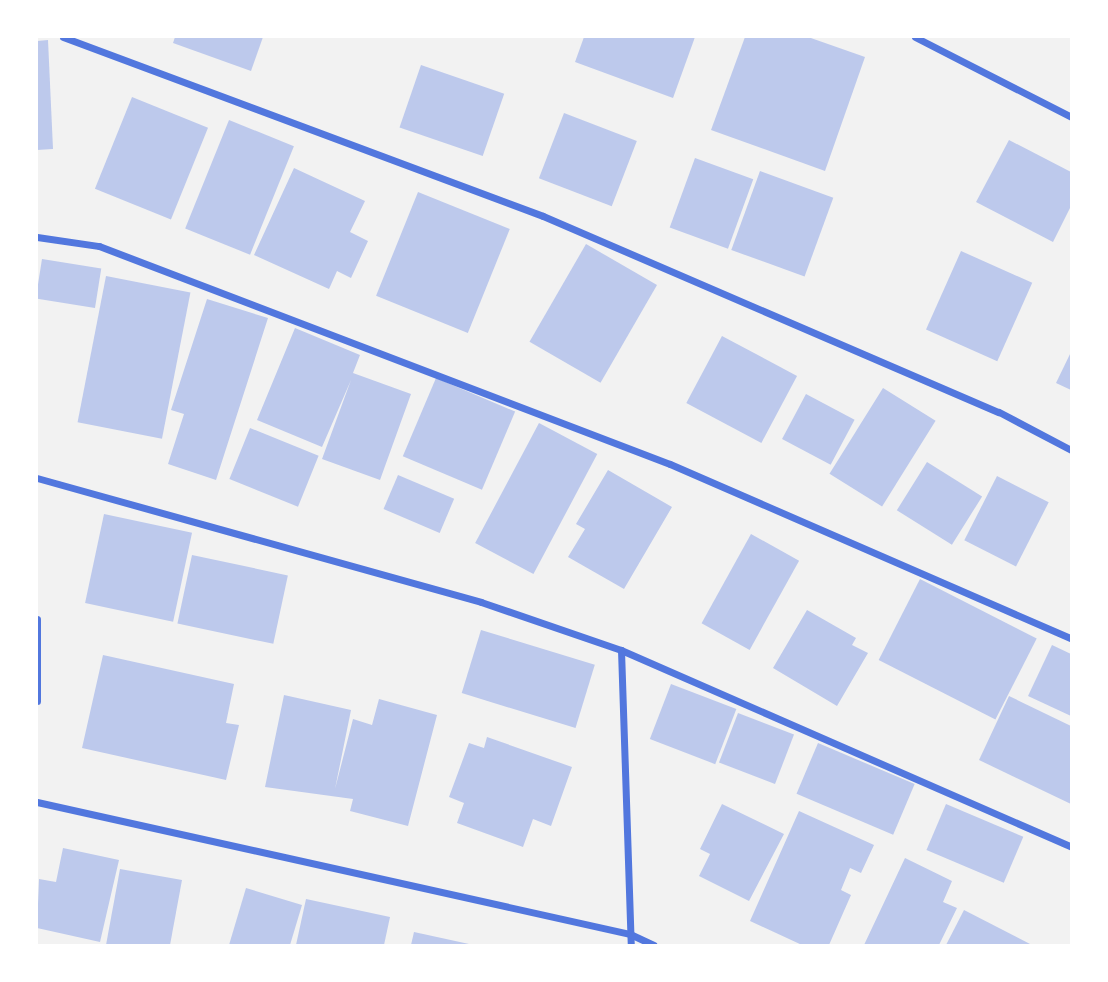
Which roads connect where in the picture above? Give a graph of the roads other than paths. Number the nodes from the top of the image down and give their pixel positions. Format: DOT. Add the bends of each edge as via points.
graph roads {
  1 [pos="63,37"];
  2 [pos="915,37"];
  3 [pos="1071,117"];
  4 [pos="37,237"];
  5 [pos="1071,450"];
  6 [pos="37,478"];
  7 [pos="37,619"];
  8 [pos="1071,638"];
  9 [pos="621,650"];
  10 [pos="37,701"];
  11 [pos="37,802"];
  12 [pos="1071,847"];
  13 [pos="630,934"];
  14 [pos="631,945"];
  15 [pos="654,945"];
  1 -- 5 [label="street" via="543,216 986,407"];
  2 -- 3 [label="street"];
  4 -- 8 [label="street" via="99,246 670,464"];
  6 -- 9 [label="street" via="481,602"];
  7 -- 10 [label="street" via="42,682"];
  9 -- 12 [label="street"];
  9 -- 13 [label="street"];
  11 -- 13 [label="street"];
  13 -- 14 [label="street"];
  13 -- 15 [label="street"];
}
